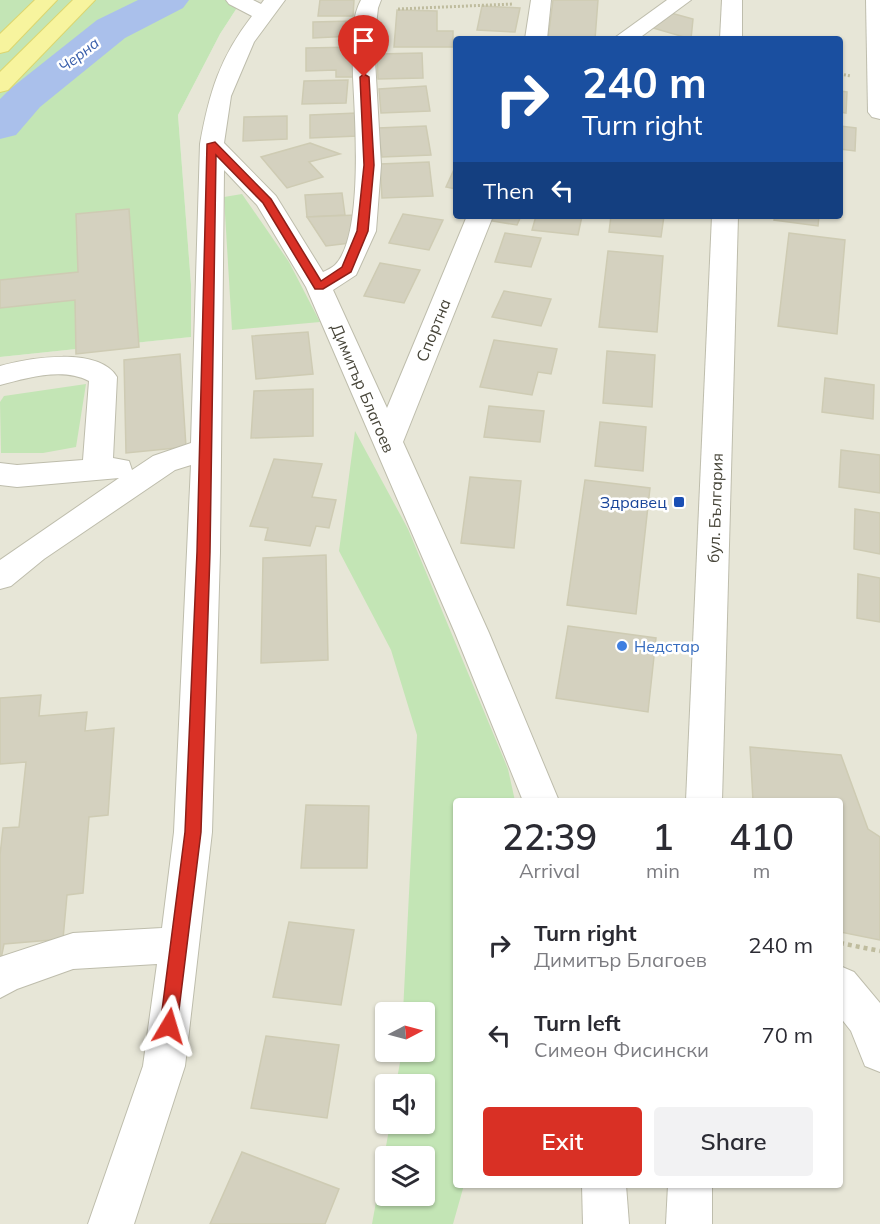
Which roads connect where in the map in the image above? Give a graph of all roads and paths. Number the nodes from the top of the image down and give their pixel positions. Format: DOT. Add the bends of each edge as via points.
graph roads {
  1 [pos="47,0"];
  2 [pos="85,0"];
  3 [pos="681,0"];
  4 [pos="732,0"];
  5 [pos="876,0"];
  6 [pos="541,2"];
  7 [pos="369,4"];
  8 [pos="255,5"];
  9 [pos="536,36"];
  10 [pos="628,36"];
  11 [pos="731,36"];
  12 [pos="0,46"];
  13 [pos="0,85"];
  14 [pos="880,112"];
  15 [pos="212,144"];
  16 [pos="479,219"];
  17 [pos="725,219"];
  18 [pos="319,287"];
  19 [pos="0,376"];
  20 [pos="387,444"];
  21 [pos="204,450"];
  22 [pos="164,463"];
  23 [pos="97,470"];
  24 [pos="0,474"];
  25 [pos="0,577"];
  26 [pos="540,798"];
  27 [pos="704,798"];
  28 [pos="843,944"];
  29 [pos="178,945"];
  30 [pos="880,951"];
  31 [pos="0,979"];
  32 [pos="843,989"];
  33 [pos="880,1052"];
  34 [pos="604,1188"];
  35 [pos="690,1188"];
  36 [pos="111,1224"];
  37 [pos="606,1224"];
  38 [pos="689,1224"];
  1 -- 12 [label="main road"];
  2 -- 13 [label="main road"];
  3 -- 10 [label="street"];
  4 -- 11 [label="street"];
  5 -- 14 [label="street"];
  6 -- 7 [label="path" via="433,9"];
  6 -- 9 [label="street"];
  7 -- 18 [label="street" via="363,42 369,165 363,231 347,269"];
  8 -- 15 [label="street" via="220,96"];
  15 -- 18 [label="street, Димитър Благоев" via="267,201"];
  15 -- 21 [label="street"];
  16 -- 20 [label="street, Спортна"];
  17 -- 27 [label="street, бул. България"];
  18 -- 20 [label="street, Димитър Благоев"];
  19 -- 23 [label="street" via="17,370 69,367 93,370 103,377"];
  20 -- 26 [label="street, Димитър Благоев" via="472,633"];
  21 -- 22 [label="street"];
  21 -- 29 [label="street" via="193,832"];
  22 -- 23 [label="street"];
  22 -- 25 [label="street" via="33,550"];
  23 -- 24 [label="street"];
  28 -- 30 [label="path"];
  29 -- 31 [label="street" via="73,951"];
  29 -- 36 [label="street" via="164,1066"];
  32 -- 33 [label="street" via="867,1019"];
  34 -- 37 [label="street"];
  35 -- 38 [label="street"];
}
